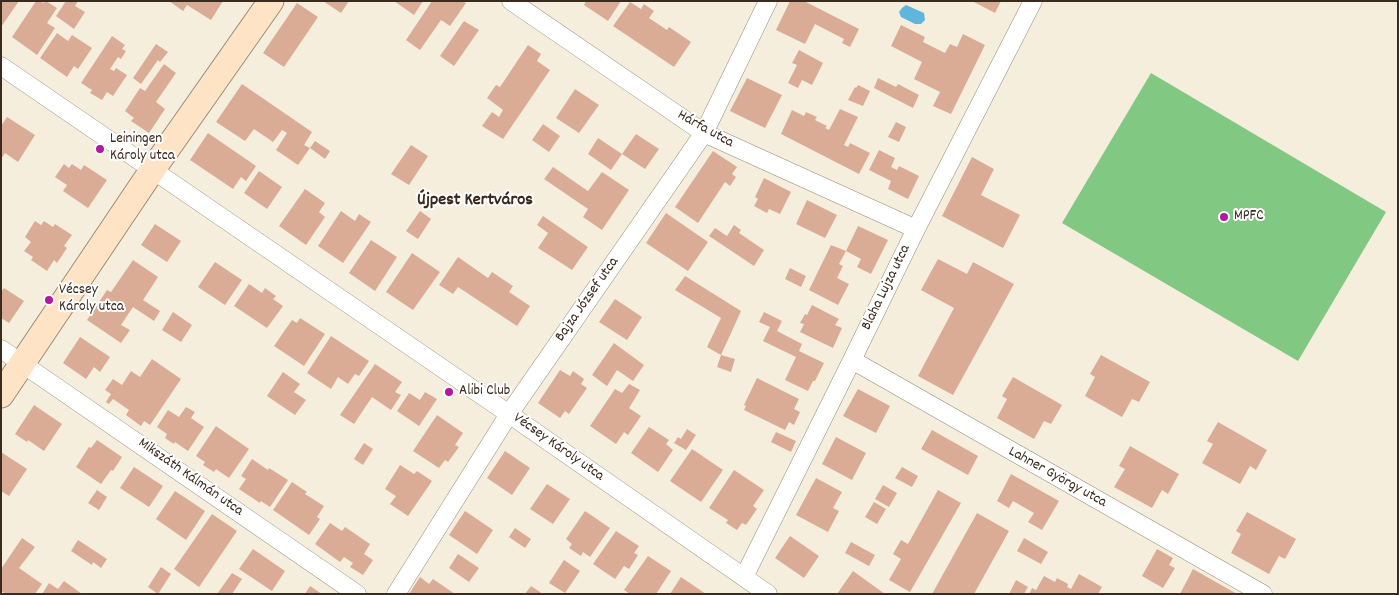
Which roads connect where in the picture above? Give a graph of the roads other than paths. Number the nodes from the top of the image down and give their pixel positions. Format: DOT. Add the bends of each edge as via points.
graph roads {
  1 [pos="271,1"];
  2 [pos="511,1"];
  3 [pos="768,1"];
  4 [pos="1033,1"];
  5 [pos="1,66"];
  6 [pos="704,132"];
  7 [pos="152,170"];
  8 [pos="916,229"];
  9 [pos="1,349"];
  10 [pos="852,360"];
  11 [pos="22,363"];
  12 [pos="1,395"];
  13 [pos="509,414"];
  14 [pos="744,577"];
  15 [pos="357,594"];
  16 [pos="396,594"];
  17 [pos="768,594"];
  18 [pos="1263,594"];
  1 -- 7 [label="street"];
  2 -- 6 [label="street, Hárfa utca"];
  3 -- 6 [label="street, Bajza József utca"];
  4 -- 8 [label="street, Blaha Lujza utca"];
  5 -- 7 [label="street, Vécsey Károly utca"];
  6 -- 8 [label="street, Hárfa utca"];
  6 -- 13 [label="street, Bajza József utca"];
  7 -- 11 [label="street"];
  7 -- 13 [label="street, Vécsey Károly utca"];
  8 -- 10 [label="street, Blaha Lujza utca"];
  9 -- 11 [label="street, Mikszáth Kálmán utca"];
  10 -- 14 [label="street, Blaha Lujza utca"];
  10 -- 18 [label="street, Lahner György utca"];
  11 -- 12 [label="street"];
  11 -- 15 [label="street, Mikszáth Kálmán utca"];
  13 -- 14 [label="street, Vécsey Károly utca"];
  13 -- 16 [label="street, Bajza József utca"];
  14 -- 17 [label="street, Vécsey Károly utca"];
}
